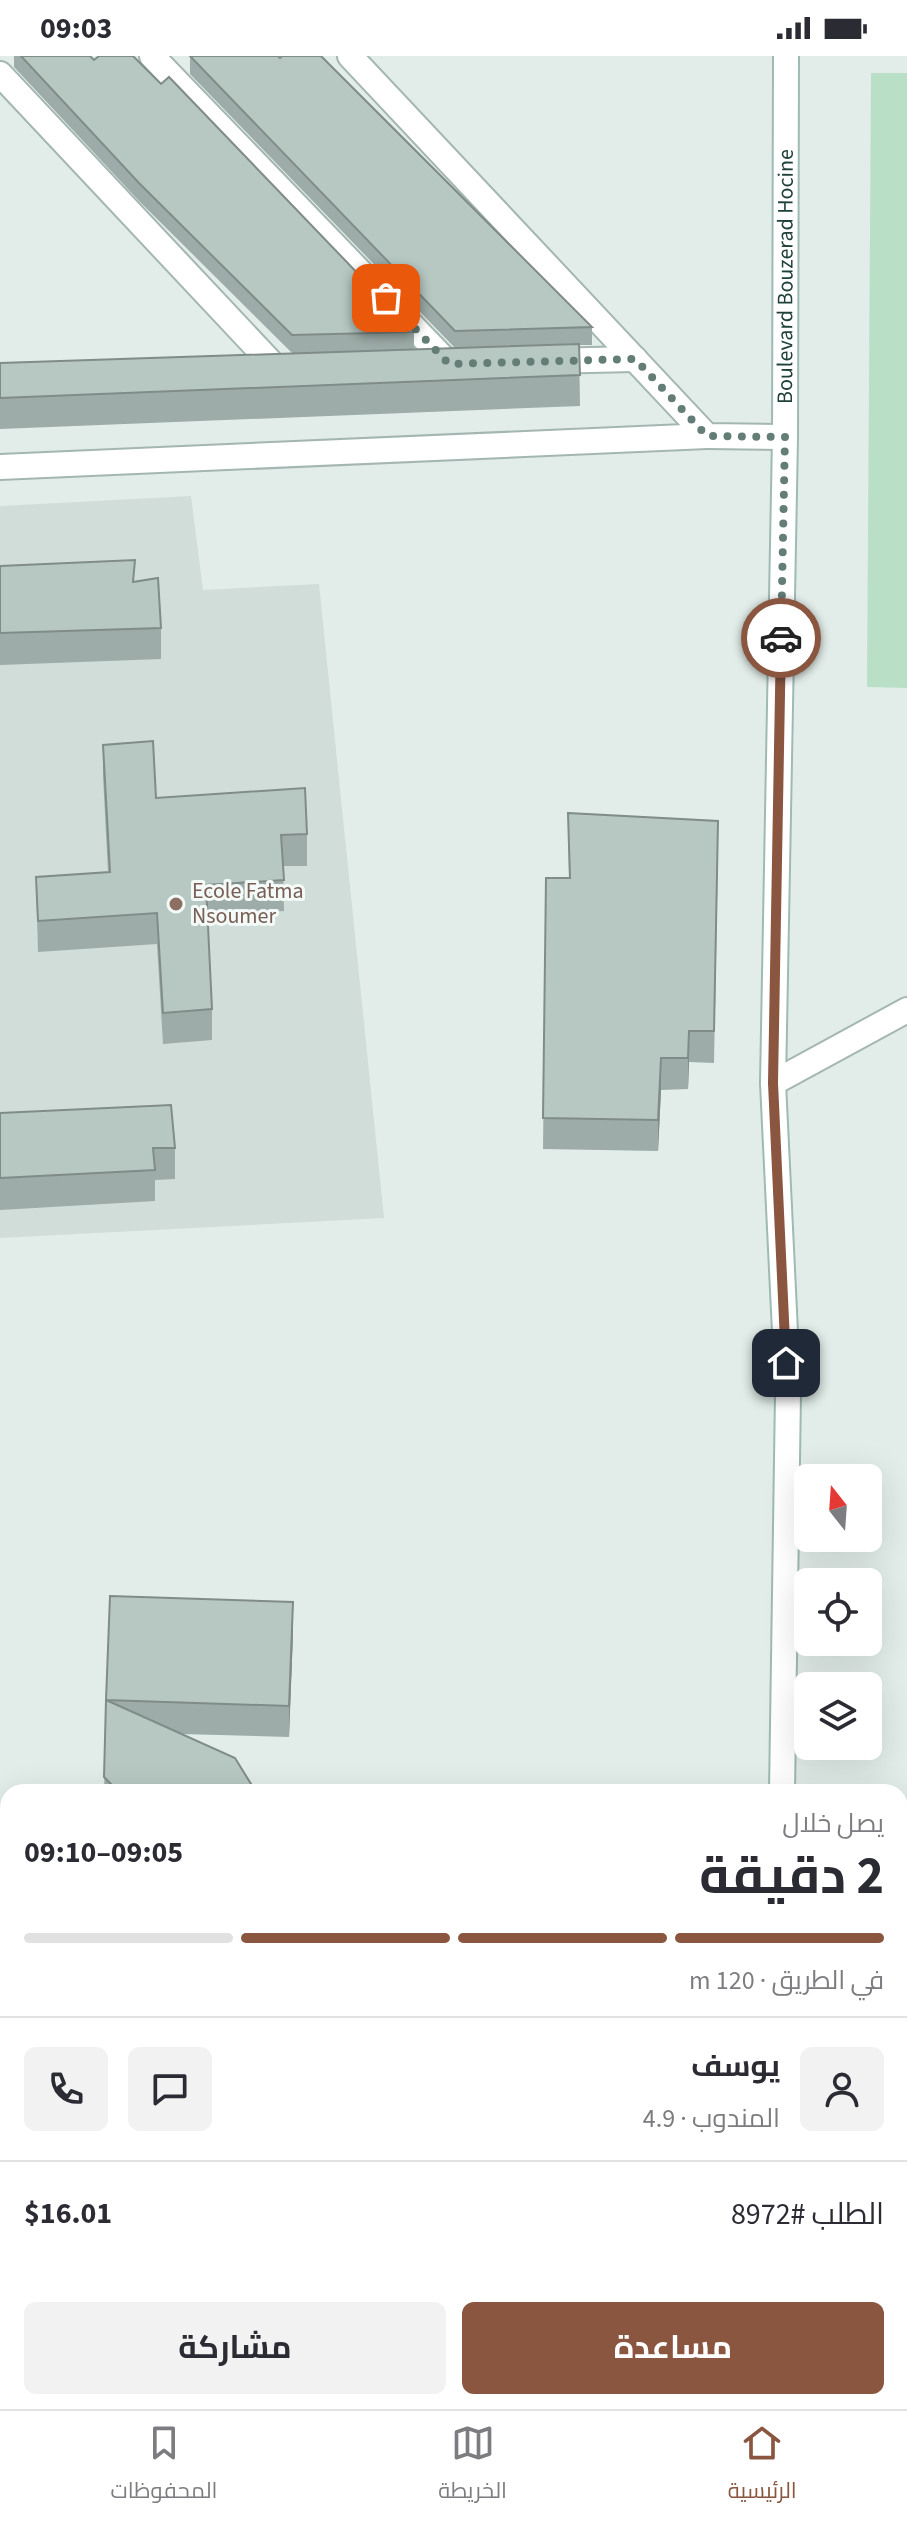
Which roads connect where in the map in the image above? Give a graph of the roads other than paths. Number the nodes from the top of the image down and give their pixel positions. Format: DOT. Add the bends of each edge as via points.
graph roads {
  1 [pos="152,56"];
  2 [pos="350,56"];
  3 [pos="786,56"];
  4 [pos="0,74"];
  5 [pos="635,359"];
  6 [pos="527,362"];
  7 [pos="419,365"];
  8 [pos="303,368"];
  9 [pos="277,369"];
  10 [pos="246,370"];
  11 [pos="707,436"];
  12 [pos="785,437"];
  13 [pos="0,467"];
  14 [pos="907,1010"];
  15 [pos="773,1083"];
  16 [pos="782,1784"];
  1 -- 7 [label="street" via="457,364"];
  2 -- 5 [label="street"];
  3 -- 12 [label="street, Boulevard Bouzerad Hocine"];
  4 -- 9 [label="street"];
  5 -- 6 [label="street"];
  5 -- 11 [label="street"];
  8 -- 9 [label="street"];
  9 -- 10 [label="street"];
  11 -- 12 [label="street"];
  11 -- 13 [label="street"];
  12 -- 15 [label="street, Boulevard Bouzerad Hocine"];
  14 -- 15 [label="street"];
  15 -- 16 [label="street, Boulevard Bouzerad Hocine" via="788,1394"];
}
